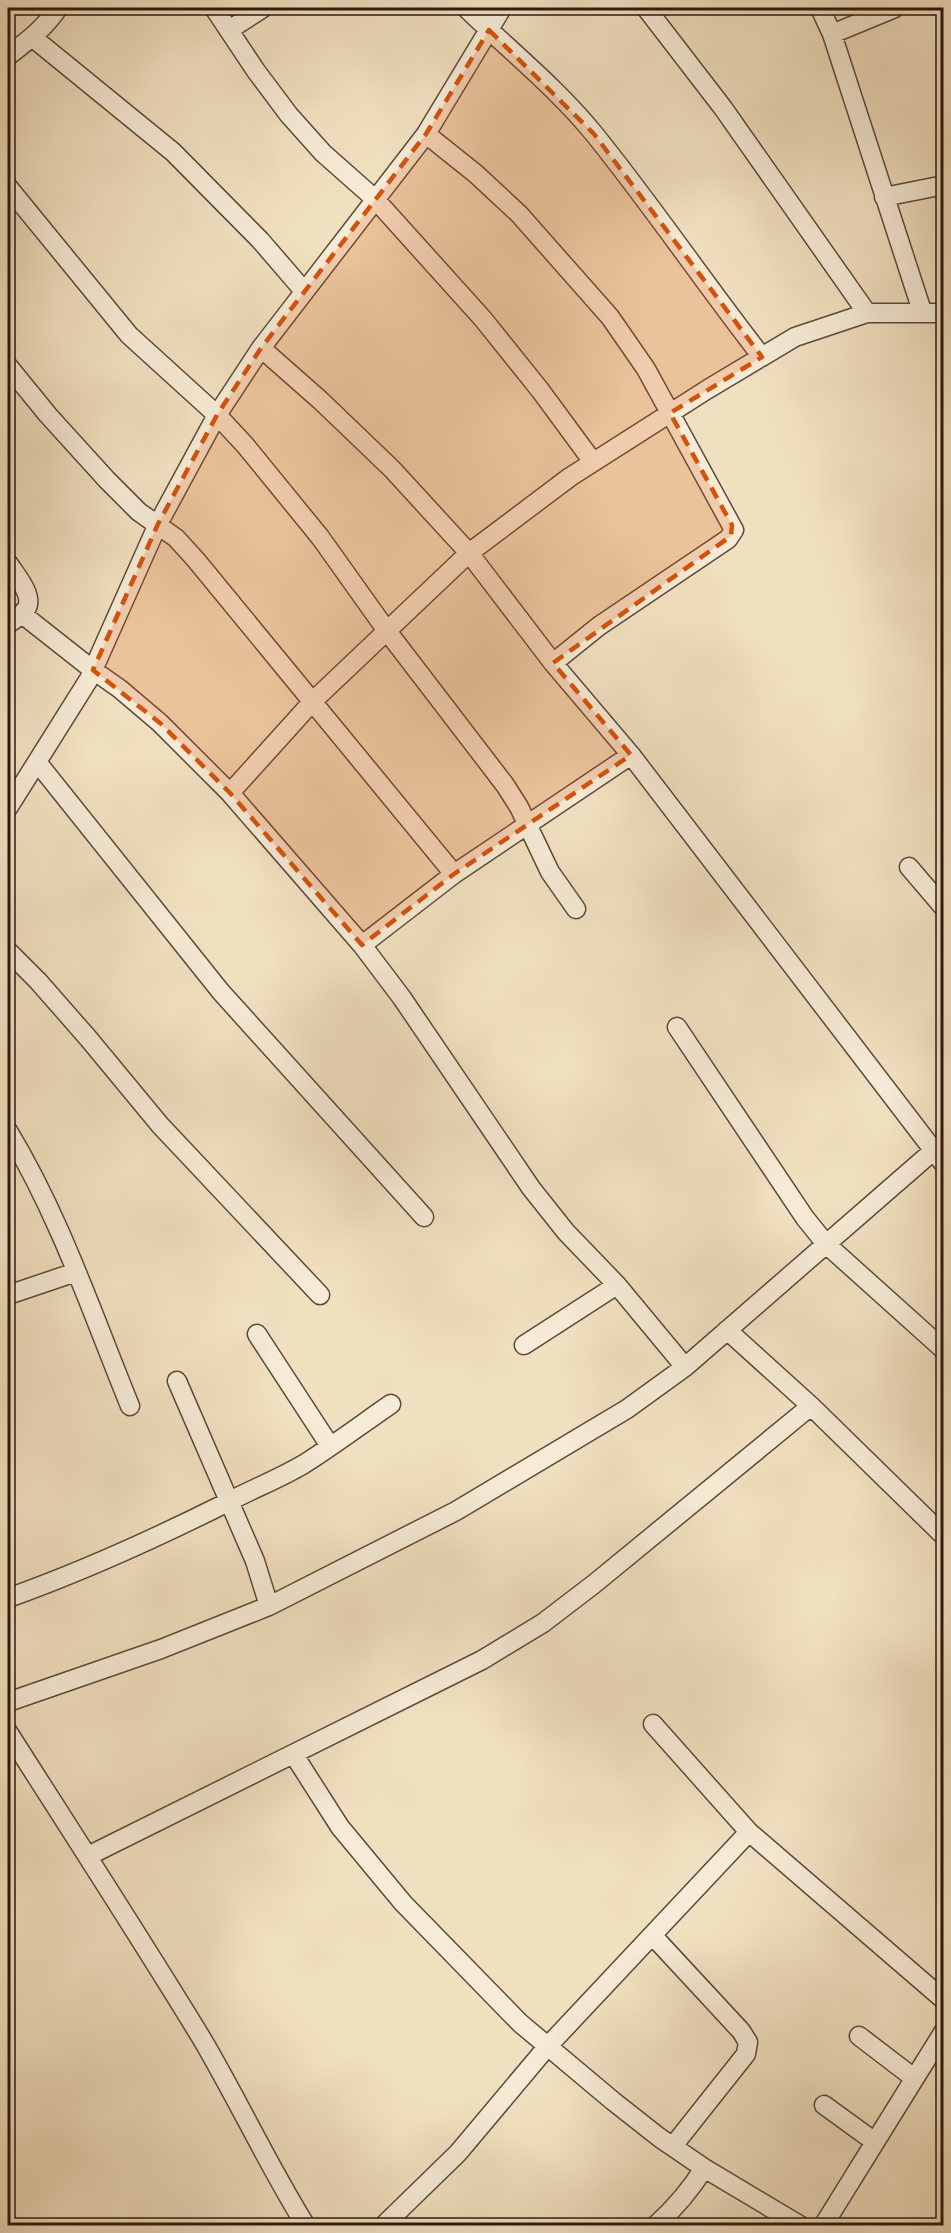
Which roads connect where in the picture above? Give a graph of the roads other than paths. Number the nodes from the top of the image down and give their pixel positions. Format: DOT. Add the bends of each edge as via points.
graph roads {
  1 [pos="57,8"];
  2 [pos="214,8"];
  3 [pos="263,8"];
  4 [pos="466,8"];
  5 [pos="502,8"];
  6 [pos="646,8"];
  7 [pos="820,8"];
  8 [pos="895,8"];
  9 [pos="229,30"];
  10 [pos="489,30"];
  11 [pos="832,34"];
  12 [pos="32,37"];
  13 [pos="8,56"];
  14 [pos="426,134"];
  15 [pos="944,185"];
  16 [pos="8,188"];
  17 [pos="884,197"];
  18 [pos="375,199"];
  19 [pos="304,291"];
  20 [pos="922,311"];
  21 [pos="867,313"];
  22 [pos="943,313"];
  23 [pos="944,318"];
  24 [pos="261,348"];
  25 [pos="762,357"];
  26 [pos="8,366"];
  27 [pos="670,413"];
  28 [pos="217,415"];
  29 [pos="593,462"];
  30 [pos="158,524"];
  31 [pos="469,553"];
  32 [pos="8,563"];
  33 [pos="15,619"];
  34 [pos="387,631"];
  35 [pos="553,663"];
  36 [pos="93,670"];
  37 [pos="313,701"];
  38 [pos="631,756"];
  39 [pos="37,762"];
  40 [pos="230,793"];
  41 [pos="8,808"];
  42 [pos="528,824"];
  43 [pos="909,867"];
  44 [pos="454,874"];
  45 [pos="944,908"];
  46 [pos="576,909"];
  47 [pos="362,945"];
  48 [pos="8,951"];
  49 [pos="677,1027"];
  50 [pos="8,1131"];
  51 [pos="938,1158"];
  52 [pos="424,1218"];
  53 [pos="826,1244"];
  54 [pos="76,1272"];
  55 [pos="617,1285"];
  56 [pos="8,1295"];
  57 [pos="320,1296"];
  58 [pos="727,1330"];
  59 [pos="257,1334"];
  60 [pos="524,1345"];
  61 [pos="944,1350"];
  62 [pos="685,1367"];
  63 [pos="177,1381"];
  64 [pos="391,1404"];
  65 [pos="130,1406"];
  66 [pos="811,1406"];
  67 [pos="330,1446"];
  68 [pos="229,1501"];
  69 [pos="944,1536"];
  70 [pos="8,1598"];
  71 [pos="269,1606"];
  72 [pos="8,1702"];
  73 [pos="653,1724"];
  74 [pos="8,1732"];
  75 [pos="294,1755"];
  76 [pos="750,1832"];
  77 [pos="88,1856"];
  78 [pos="653,1936"];
  79 [pos="944,2000"];
  80 [pos="944,2031"];
  81 [pos="859,2036"];
  82 [pos="547,2047"];
  83 [pos="914,2078"];
  84 [pos="824,2105"];
  85 [pos="874,2142"];
  86 [pos="673,2146"];
  87 [pos="704,2168"];
  88 [pos="306,2226"];
  89 [pos="383,2226"];
  90 [pos="655,2226"];
  91 [pos="801,2226"];
  92 [pos="823,2226"];
  1 -- 12 [label="street"];
  2 -- 9 [label="street"];
  3 -- 9 [label="street"];
  4 -- 10 [label="street"];
  5 -- 10 [label="street"];
  6 -- 21 [label="street" via="723,108"];
  7 -- 11 [label="street"];
  8 -- 11 [label="street"];
  9 -- 18 [label="street" via="289,114 323,153"];
  10 -- 14 [label="street"];
  10 -- 25 [label="street" via="594,134"];
  11 -- 17 [label="street"];
  12 -- 13 [label="street"];
  12 -- 19 [label="street" via="173,152 261,240"];
  14 -- 18 [label="street"];
  14 -- 27 [label="street" via="519,214 561,260 610,317"];
  15 -- 17 [label="street"];
  16 -- 28 [label="street" via="129,335"];
  17 -- 20 [label="street"];
  18 -- 19 [label="street"];
  18 -- 29 [label="street" via="483,319"];
  19 -- 24 [label="street"];
  20 -- 21 [label="street"];
  20 -- 22 [label="street"];
  21 -- 25 [label="street" via="795,337"];
  22 -- 23 [label="street"];
  24 -- 28 [label="street"];
  24 -- 31 [label="street" via="392,469"];
  25 -- 27 [label="street"];
  26 -- 30 [label="street" via="107,480 139,512"];
  27 -- 29 [label="street"];
  27 -- 35 [label="street" via="734,530 728,539 599,626"];
  28 -- 30 [label="street"];
  28 -- 34 [label="street" via="320,537"];
  29 -- 31 [label="street"];
  30 -- 36 [label="street"];
  30 -- 37 [label="street" via="196,560"];
  31 -- 34 [label="street"];
  31 -- 35 [label="street"];
  32 -- 33 [label="street" via="28,597 28,606"];
  33 -- 36 [label="street"];
  34 -- 37 [label="street"];
  34 -- 42 [label="street" via="505,785"];
  35 -- 38 [label="street"];
  36 -- 39 [label="street"];
  36 -- 40 [label="street" via="160,723"];
  37 -- 40 [label="street"];
  37 -- 44 [label="street"];
  38 -- 42 [label="street"];
  38 -- 51 [label="street"];
  39 -- 41 [label="street"];
  39 -- 52 [label="street" via="221,992"];
  40 -- 47 [label="street"];
  42 -- 44 [label="street"];
  42 -- 46 [label="street" via="550,872"];
  43 -- 45 [label="street"];
  44 -- 47 [label="street"];
  47 -- 55 [label="street" via="531,1188 566,1232"];
  48 -- 57 [label="street" via="88,1038 160,1125"];
  49 -- 53 [label="street"];
  50 -- 54 [label="street" via="65,1240"];
  51 -- 53 [label="street"];
  53 -- 58 [label="street"];
  53 -- 61 [label="street"];
  54 -- 56 [label="street"];
  54 -- 65 [label="street"];
  55 -- 60 [label="street"];
  55 -- 62 [label="street"];
  58 -- 62 [label="street"];
  58 -- 66 [label="street"];
  59 -- 67 [label="street"];
  62 -- 71 [label="street" via="627,1409 456,1511"];
  63 -- 68 [label="street"];
  64 -- 67 [label="street"];
  66 -- 69 [label="street"];
  66 -- 75 [label="street" via="543,1623 482,1660"];
  67 -- 68 [label="street" via="268,1484"];
  68 -- 70 [label="street" via="159,1537"];
  68 -- 71 [label="street"];
  71 -- 72 [label="street" via="161,1649"];
  73 -- 76 [label="street"];
  74 -- 77 [label="street"];
  75 -- 77 [label="street"];
  75 -- 82 [label="street" via="340,1827 403,1903"];
  76 -- 78 [label="street"];
  76 -- 79 [label="street"];
  77 -- 88 [label="street" via="202,2041"];
  78 -- 82 [label="street"];
  78 -- 86 [label="street" via="748,2042 746,2054"];
  80 -- 83 [label="street"];
  81 -- 83 [label="street"];
  82 -- 86 [label="street"];
  82 -- 89 [label="street" via="458,2153"];
  83 -- 85 [label="street"];
  84 -- 85 [label="street"];
  85 -- 92 [label="street"];
  86 -- 87 [label="street"];
  87 -- 90 [label="street" via="675,2209"];
  87 -- 91 [label="street"];
}
